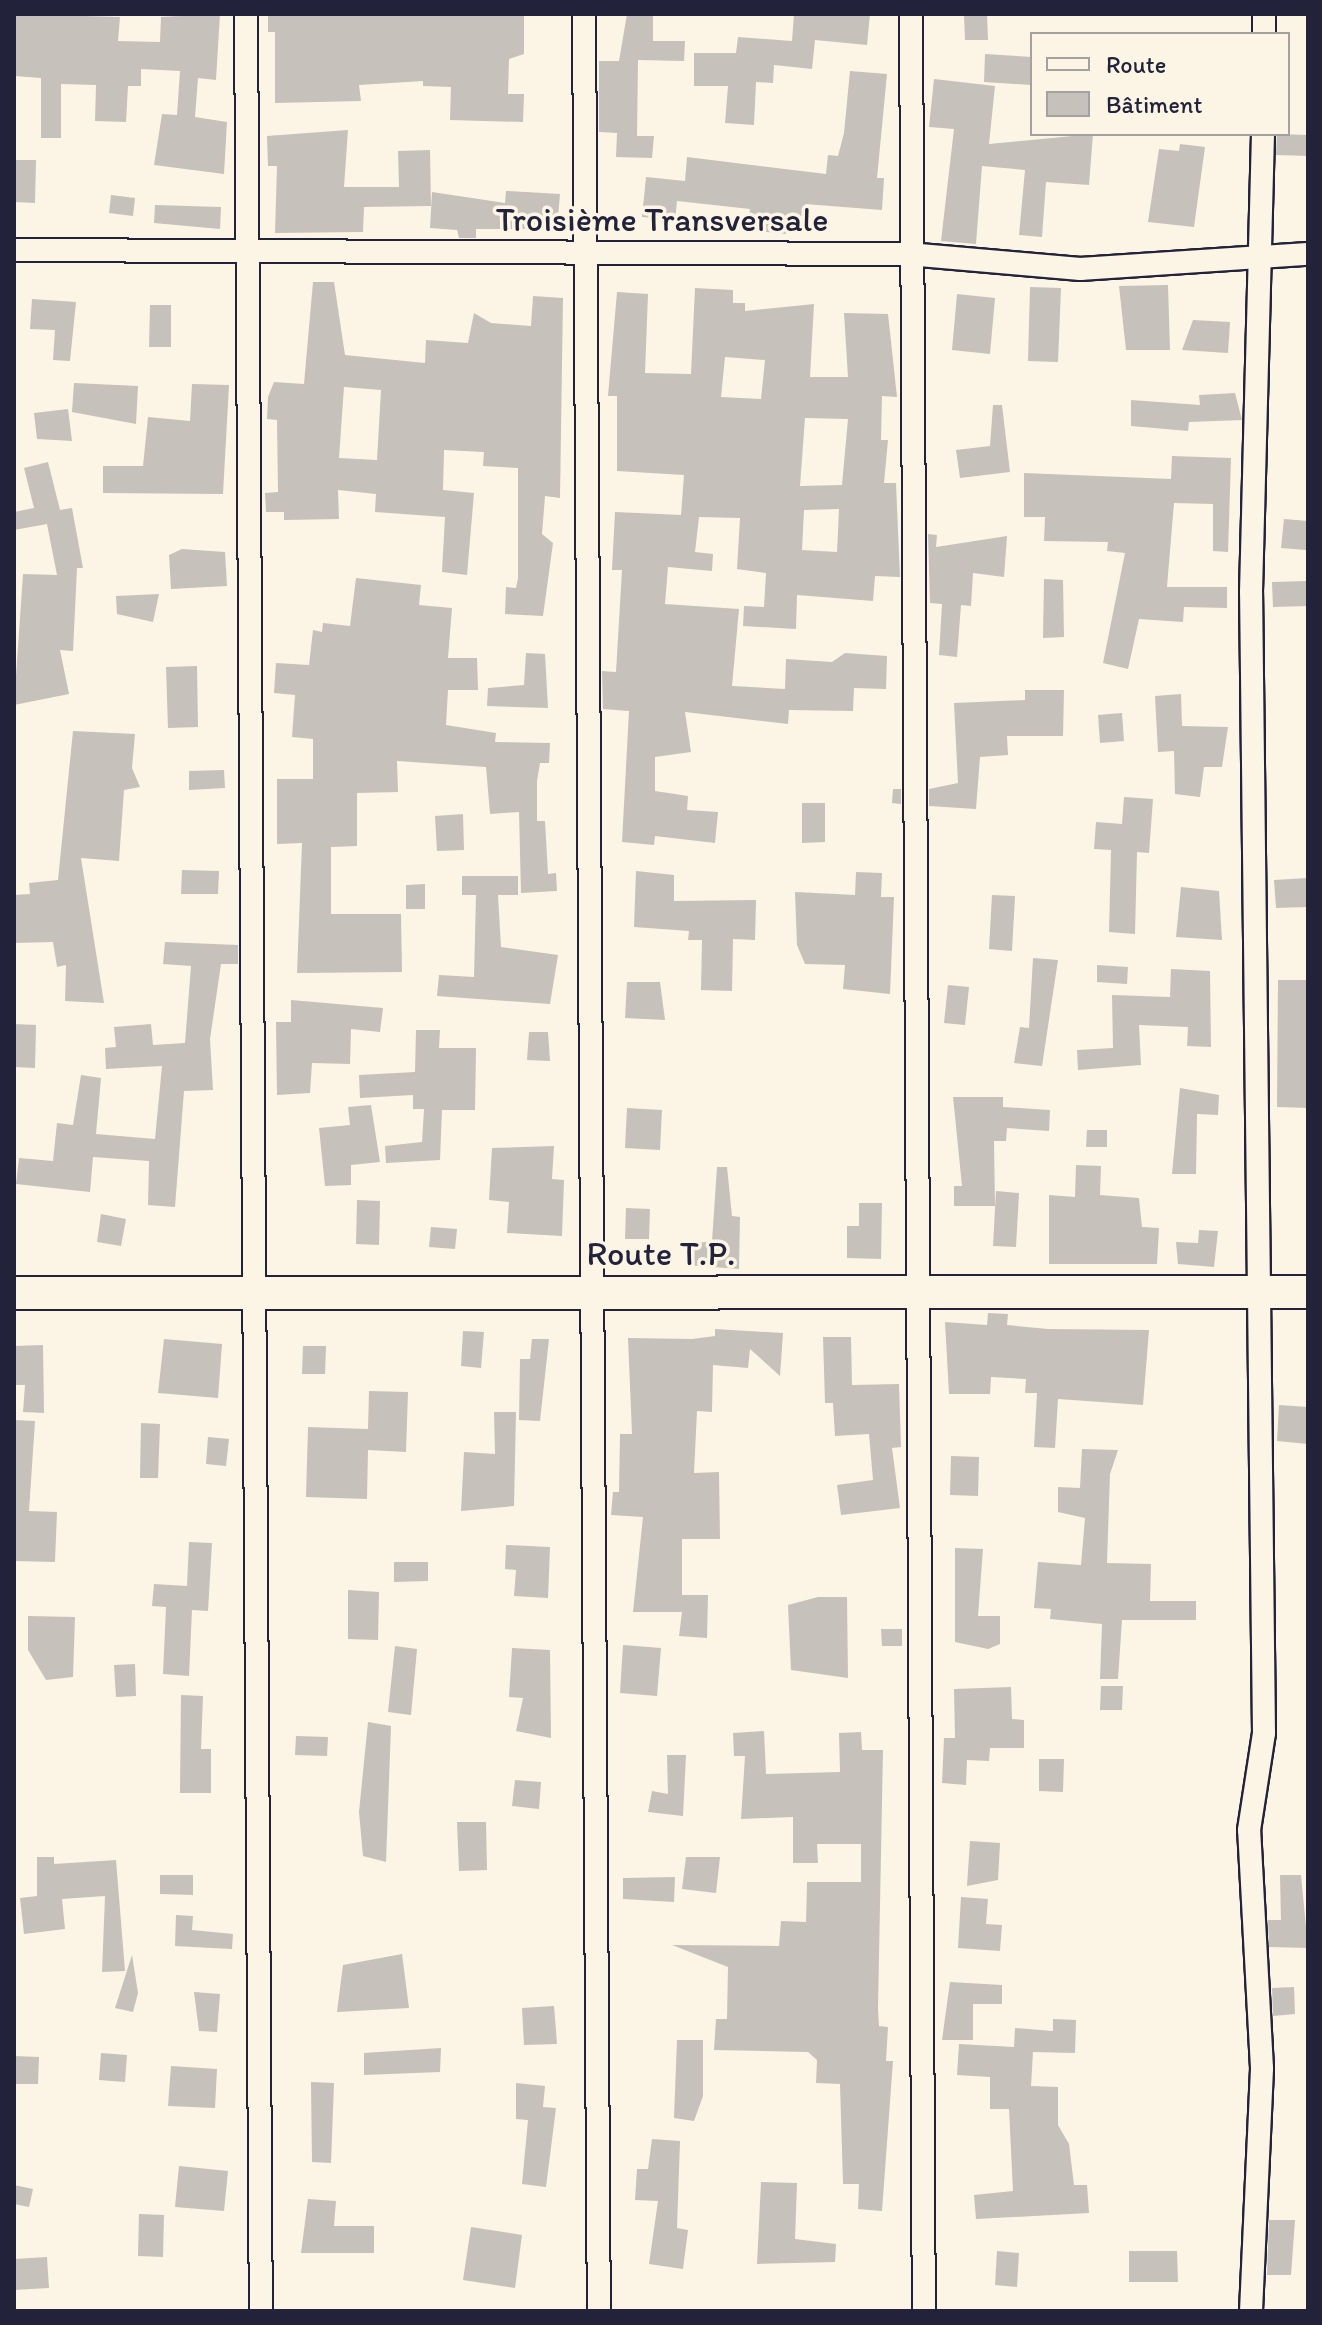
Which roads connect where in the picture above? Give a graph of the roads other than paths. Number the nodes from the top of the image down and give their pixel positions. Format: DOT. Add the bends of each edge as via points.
graph roads {
  1 [pos="246,14"];
  2 [pos="584,14"];
  3 [pos="911,14"];
  4 [pos="1263,136"];
  5 [pos="14,250"];
  6 [pos="248,252"];
  7 [pos="908,254"];
  8 [pos="1262,254"];
  9 [pos="1308,254"];
  10 [pos="586,255"];
  11 [pos="924,1290"];
  12 [pos="1256,1291"];
  13 [pos="593,1292"];
  14 [pos="1308,1292"];
  15 [pos="14,1293"];
  16 [pos="254,1297"];
  17 [pos="261,2311"];
  18 [pos="599,2311"];
  19 [pos="924,2311"];
  20 [pos="1251,2311"];
  1 -- 6 [label="street"];
  2 -- 10 [label="street"];
  3 -- 7 [label="street"];
  4 -- 8 [label="street"];
  5 -- 6 [label="street, Troisième Transversale"];
  6 -- 10 [label="street, Troisième Transversale"];
  6 -- 16 [label="street"];
  7 -- 8 [label="street, Troisième Transversale" via="1080,269"];
  7 -- 10 [label="street, Troisième Transversale"];
  7 -- 11 [label="street"];
  8 -- 9 [label="street, Troisième Transversale"];
  8 -- 12 [label="street" via="1251,592"];
  10 -- 13 [label="street"];
  11 -- 12 [label="street, Route T.P."];
  11 -- 13 [label="street, Route T.P."];
  11 -- 19 [label="street"];
  12 -- 14 [label="street, Route T.P."];
  12 -- 20 [label="street" via="1264,1733 1249,1830 1262,2068"];
  13 -- 16 [label="street, Route T.P."];
  13 -- 18 [label="street"];
  15 -- 16 [label="street, Route T.P."];
  16 -- 17 [label="street"];
}
